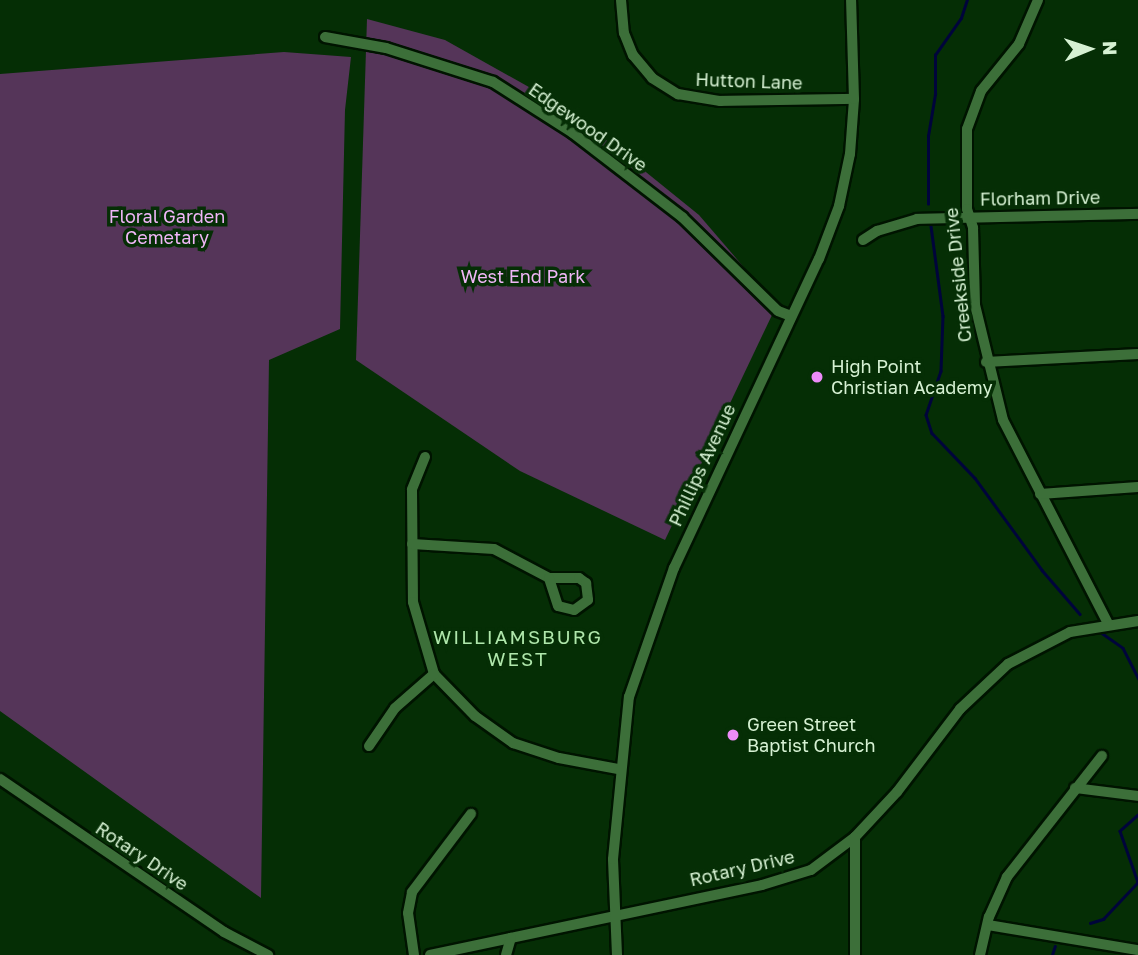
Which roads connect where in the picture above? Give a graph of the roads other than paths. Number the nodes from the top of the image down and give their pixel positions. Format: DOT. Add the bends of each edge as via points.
graph roads {
  1 [pos="621,0"];
  2 [pos="851,0"];
  3 [pos="1038,0"];
  4 [pos="325,37"];
  5 [pos="853,99"];
  6 [pos="1138,214"];
  7 [pos="970,217"];
  8 [pos="863,240"];
  9 [pos="791,316"];
  10 [pos="1138,354"];
  11 [pos="986,362"];
  12 [pos="425,457"];
  13 [pos="1138,487"];
  14 [pos="1040,494"];
  15 [pos="412,544"];
  16 [pos="549,578"];
  17 [pos="1138,621"];
  18 [pos="1108,623"];
  19 [pos="434,674"];
  20 [pos="369,746"];
  21 [pos="1102,756"];
  22 [pos="618,769"];
  23 [pos="0,779"];
  24 [pos="1074,788"];
  25 [pos="1138,796"];
  26 [pos="471,814"];
  27 [pos="855,837"];
  28 [pos="614,914"];
  29 [pos="988,925"];
  30 [pos="511,938"];
  31 [pos="1138,950"];
  32 [pos="268,955"];
  33 [pos="414,955"];
  34 [pos="430,955"];
  35 [pos="506,955"];
  36 [pos="617,955"];
  37 [pos="855,955"];
  38 [pos="980,955"];
  1 -- 5 [label="street, Hutton Lane" via="624,33 633,55 652,78 678,94 720,101"];
  2 -- 5 [label="street, Phillips Avenue"];
  3 -- 7 [label="street, Creekside Drive" via="1019,44 992,75 972,110 965,147"];
  4 -- 9 [label="street, Edgewood Drive" via="386,48 493,82 573,133 682,217 778,311"];
  5 -- 9 [label="street, Phillips Avenue" via="850,154 839,206"];
  6 -- 7 [label="street, Florham Drive"];
  7 -- 8 [label="street, Florham Drive" via="897,223"];
  7 -- 11 [label="street, Creekside Drive" via="975,304"];
  9 -- 22 [label="street, Phillips Avenue" via="674,568 629,697"];
  10 -- 11 [label="street"];
  11 -- 14 [label="street, Creekside Drive" via="1003,420"];
  12 -- 15 [label="street" via="412,490"];
  13 -- 14 [label="street"];
  14 -- 18 [label="street, Creekside Drive"];
  15 -- 16 [label="street" via="494,550"];
  15 -- 19 [label="street" via="413,602"];
  17 -- 18 [label="street, Rotary Drive"];
  18 -- 27 [label="street, Rotary Drive" via="1055,638 986,682"];
  19 -- 20 [label="street" via="394,708"];
  19 -- 22 [label="street" via="475,716 513,743 559,758"];
  21 -- 24 [label="street"];
  22 -- 28 [label="street, Phillips Avenue"];
  23 -- 32 [label="street, Rotary Drive" via="224,932"];
  24 -- 25 [label="street"];
  24 -- 29 [label="street" via="1007,877"];
  26 -- 33 [label="street" via="412,892 408,913"];
  27 -- 28 [label="street, Rotary Drive" via="811,870 786,879"];
  27 -- 37 [label="street"];
  28 -- 30 [label="street, Rotary Drive"];
  28 -- 36 [label="street, Phillips Avenue"];
  29 -- 31 [label="street"];
  29 -- 38 [label="street"];
  30 -- 34 [label="street, Rotary Drive"];
  30 -- 35 [label="street"];
}
